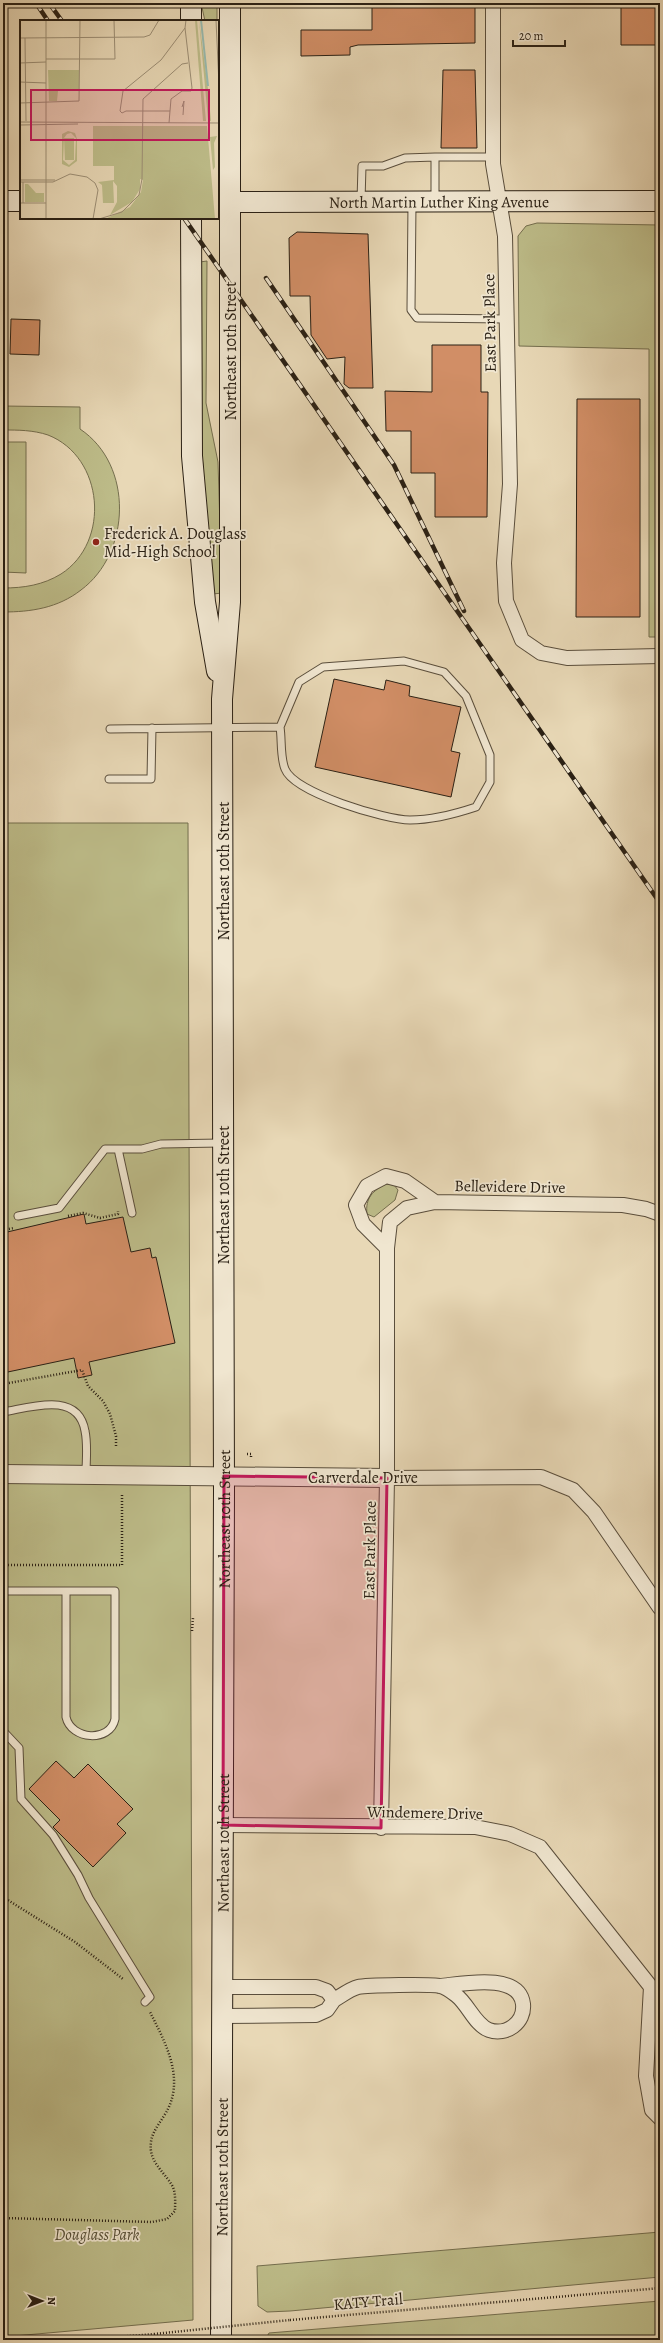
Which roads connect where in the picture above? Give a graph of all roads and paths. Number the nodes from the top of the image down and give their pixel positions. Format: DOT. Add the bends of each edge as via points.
graph roads {
  1 [pos="191,3"];
  2 [pos="230,3"];
  3 [pos="493,3"];
  4 [pos="191,20"];
  5 [pos="434,157"];
  6 [pos="493,157"];
  7 [pos="3,201"];
  8 [pos="20,201"];
  9 [pos="499,201"];
  10 [pos="660,201"];
  11 [pos="224,202"];
  12 [pos="361,202"];
  13 [pos="412,202"];
  14 [pos="434,202"];
  15 [pos="191,219"];
  16 [pos="506,319"];
  17 [pos="660,656"];
  18 [pos="222,699"];
  19 [pos="280,726"];
  20 [pos="152,728"];
  21 [pos="222,728"];
  22 [pos="110,729"];
  23 [pos="109,779"];
  24 [pos="223,1143"];
  25 [pos="118,1149"];
  26 [pos="435,1202"];
  27 [pos="117,1207"];
  28 [pos="132,1213"];
  29 [pos="660,1214"];
  30 [pos="18,1216"];
  31 [pos="60,1218"];
  32 [pos="22,1226"];
  33 [pos="3,1230"];
  34 [pos="387,1248"];
  35 [pos="3,1384"];
  36 [pos="3,1412"];
  37 [pos="116,1447"];
  38 [pos="247,1454"];
  39 [pos="251,1458"];
  40 [pos="3,1474"];
  41 [pos="86,1475"];
  42 [pos="224,1476"];
  43 [pos="387,1478"];
  44 [pos="6,1492"];
  45 [pos="122,1494"];
  46 [pos="3,1591"];
  47 [pos="66,1591"];
  48 [pos="660,1608"];
  49 [pos="193,1618"];
  50 [pos="192,1631"];
  51 [pos="3,1731"];
  52 [pos="223,1825"];
  53 [pos="381,1828"];
  54 [pos="3,1897"];
  55 [pos="124,1980"];
  56 [pos="440,1986"];
  57 [pos="222,1987"];
  58 [pos="656,1992"];
  59 [pos="334,2000"];
  60 [pos="145,2002"];
  61 [pos="222,2016"];
  62 [pos="660,2118"];
  63 [pos="3,2218"];
  64 [pos="660,2288"];
  65 [pos="79,2340"];
  66 [pos="221,2340"];
  1 -- 4 [label="main road"];
  2 -- 11 [label="main road, Northeast 10th Street"];
  3 -- 6 [label="street, East Park Place"];
  5 -- 6 [label="lane"];
  5 -- 12 [label="lane" via="405,158 383,166 362,166"];
  5 -- 14 [label="lane"];
  6 -- 9 [label="street, East Park Place"];
  7 -- 8 [label="main road"];
  9 -- 10 [label="main road, North Martin Luther King Avenue"];
  9 -- 14 [label="main road, North Martin Luther King Avenue"];
  9 -- 16 [label="street, East Park Place" via="505,236"];
  11 -- 12 [label="main road, North Martin Luther King Avenue"];
  11 -- 18 [label="main road, Northeast 10th Street" via="230,602"];
  12 -- 13 [label="main road, North Martin Luther King Avenue"];
  13 -- 14 [label="main road, North Martin Luther King Avenue"];
  13 -- 16 [label="lane" via="411,310 417,318"];
  15 -- 18 [label="main road, Northeast 10th Street" via="192,456 205,602"];
  16 -- 17 [label="street, East Park Place" via="510,484 504,563 506,601 522,640 541,653 567,658"];
  18 -- 21 [label="main road, Northeast 10th Street"];
  19 -- 19 [label="lane" via="299,682 323,666 404,661 444,672 466,696 490,755 490,782 476,807 449,816 409,820 358,810 302,786 285,770"];
  19 -- 21 [label="lane"];
  20 -- 21 [label="lane"];
  20 -- 22 [label="lane"];
  20 -- 23 [label="lane" via="151,779"];
  21 -- 24 [label="main road, Northeast 10th Street"];
  24 -- 25 [label="lane" via="161,1144 142,1149"];
  24 -- 42 [label="main road, Northeast 10th Street"];
  25 -- 28 [label="lane"];
  25 -- 30 [label="lane" via="105,1149 59,1208"];
  26 -- 29 [label="street, Bellevidere Drive" via="623,1205"];
  26 -- 34 [label="street, East Park Place" via="407,1208 390,1222"];
  26 -- 34 [label="street, Bellevidere Drive" via="405,1181 386,1176 367,1186 356,1205 363,1224"];
  27 -- 31 [label="path" via="118,1214 100,1218 83,1213"];
  32 -- 33 [label="path"];
  34 -- 43 [label="street, East Park Place"];
  35 -- 37 [label="path" via="82,1370 88,1386 103,1401 110,1414"];
  36 -- 41 [label="lane" via="51,1404 73,1410 83,1422 85,1430"];
  38 -- 39 [label="path" via="251,1454"];
  40 -- 41 [label="street, Carverdale Drive"];
  41 -- 42 [label="street, Carverdale Drive"];
  42 -- 43 [label="street, Carverdale Drive"];
  42 -- 52 [label="main road, Northeast 10th Street"];
  43 -- 48 [label="street, Carverdale Drive" via="541,1477 573,1490 594,1512"];
  43 -- 53 [label="street, East Park Place"];
  44 -- 45 [label="path" via="6,1565 122,1565"];
  46 -- 47 [label="lane"];
  47 -- 47 [label="lane" via="115,1591 115,1719 110,1730 102,1734 80,1734 68,1725"];
  49 -- 50 [label="path"];
  51 -- 60 [label="lane" via="19,1748 21,1799 53,1836 78,1874 89,1898 150,1997"];
  52 -- 53 [label="street, Windemere Drive"];
  52 -- 57 [label="main road, Northeast 10th Street"];
  53 -- 58 [label="street, Windemere Drive" via="475,1827 510,1834 540,1847"];
  54 -- 55 [label="path" via="75,1942"];
  56 -- 56 [label="street" via="455,1994 488,2030 500,2032 513,2028 521,2017 523,2004 519,1992 508,1984 493,1982"];
  56 -- 59 [label="street" via="359,1987"];
  57 -- 59 [label="street" via="316,1987 327,1990"];
  57 -- 61 [label="main road, Northeast 10th Street"];
  58 -- 62 [label="street, Windemere Drive" via="646,2076 652,2110"];
  59 -- 61 [label="street" via="327,2010 316,2015"];
  60 -- 63 [label="path" via="171,2058 174,2085 168,2108 151,2142 153,2159 172,2187 175,2212 167,2219 152,2222"];
  61 -- 66 [label="main road, Northeast 10th Street"];
  64 -- 65 [label="path, KATY Trail, bridge"];
}
